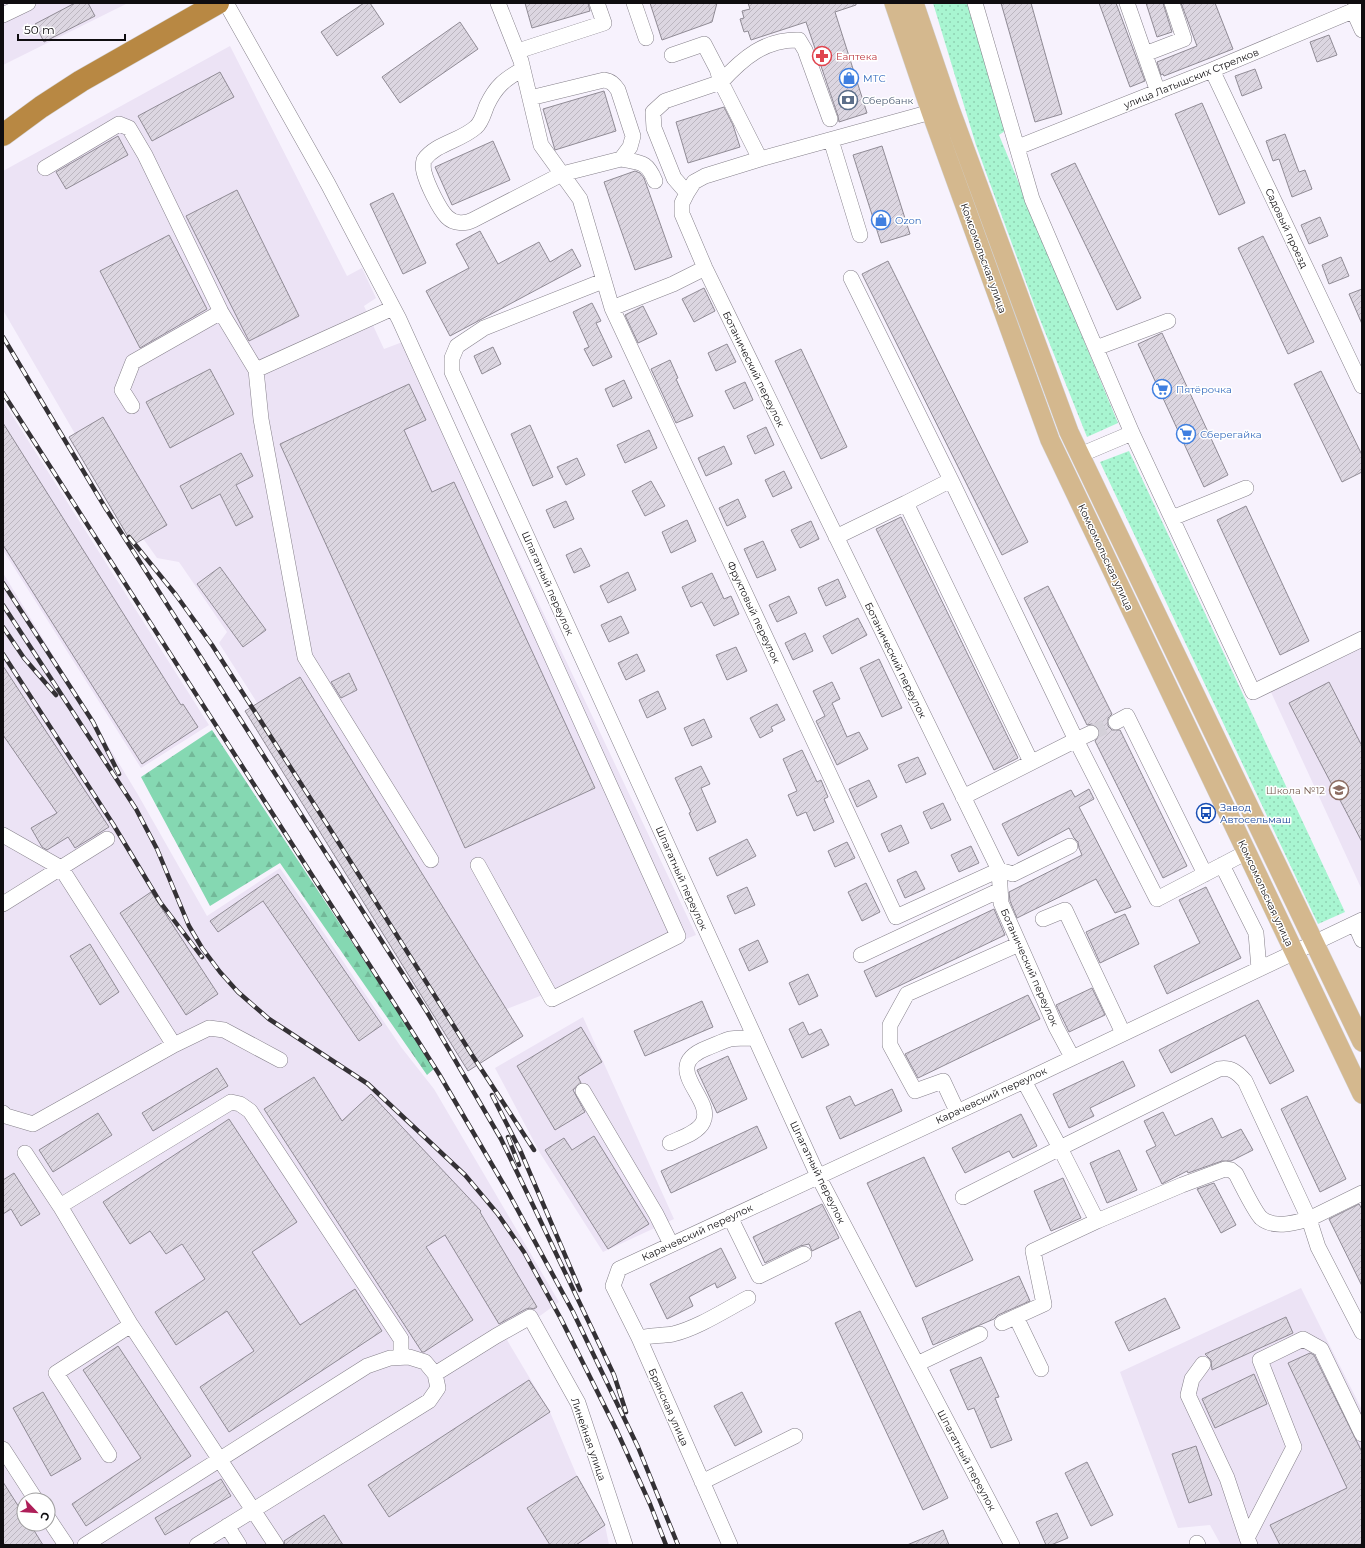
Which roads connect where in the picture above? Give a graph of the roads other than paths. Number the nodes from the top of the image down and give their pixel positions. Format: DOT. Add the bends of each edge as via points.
graph roads {
  1 [pos="28,3"];
  2 [pos="218,3"];
  3 [pos="226,3"];
  4 [pos="498,3"];
  5 [pos="597,3"];
  6 [pos="634,3"];
  7 [pos="894,3"];
  8 [pos="914,3"];
  9 [pos="975,3"];
  10 [pos="1127,3"];
  11 [pos="1172,3"];
  12 [pos="1357,8"];
  13 [pos="3,16"];
  14 [pos="1362,30"];
  15 [pos="646,38"];
  16 [pos="518,51"];
  17 [pos="1145,54"];
  18 [pos="672,55"];
  19 [pos="523,69"];
  20 [pos="1212,70"];
  21 [pos="721,82"];
  22 [pos="1158,92"];
  23 [pos="530,98"];
  24 [pos="931,112"];
  25 [pos="830,119"];
  26 [pos="3,135"];
  27 [pos="831,140"];
  28 [pos="1018,147"];
  29 [pos="621,159"];
  30 [pos="760,159"];
  31 [pos="45,168"];
  32 [pos="562,174"];
  33 [pos="655,181"];
  34 [pos="686,193"];
  35 [pos="860,235"];
  36 [pos="705,268"];
  37 [pos="851,278"];
  38 [pos="603,281"];
  39 [pos="393,308"];
  40 [pos="612,308"];
  41 [pos="221,312"];
  42 [pos="1168,321"];
  43 [pos="1096,348"];
  44 [pos="256,370"];
  45 [pos="1362,386"];
  46 [pos="132,406"];
  47 [pos="1132,433"];
  48 [pos="1080,456"];
  49 [pos="951,480"];
  50 [pos="1246,488"];
  51 [pos="906,503"];
  52 [pos="1172,518"];
  53 [pos="836,537"];
  54 [pos="1362,639"];
  55 [pos="1116,722"];
  56 [pos="1091,733"];
  57 [pos="1076,740"];
  58 [pos="1032,762"];
  59 [pos="963,797"];
  60 [pos="3,835"];
  61 [pos="107,839"];
  62 [pos="1070,846"];
  63 [pos="1246,852"];
  64 [pos="431,860"];
  65 [pos="478,865"];
  66 [pos="1222,865"];
  67 [pos="61,868"];
  68 [pos="999,870"];
  69 [pos="1205,874"];
  70 [pos="1000,890"];
  71 [pos="3,904"];
  72 [pos="1044,919"];
  73 [pos="1358,922"];
  74 [pos="1362,940"];
  75 [pos="1314,943"];
  76 [pos="1020,944"];
  77 [pos="1295,953"];
  78 [pos="861,955"];
  79 [pos="1259,970"];
  80 [pos="1123,1033"];
  81 [pos="755,1038"];
  82 [pos="1362,1042"];
  83 [pos="174,1045"];
  84 [pos="1072,1057"];
  85 [pos="280,1060"];
  86 [pos="1024,1081"];
  87 [pos="583,1092"];
  88 [pos="1362,1094"];
  89 [pos="957,1111"];
  90 [pos="3,1113"];
  91 [pos="670,1143"];
  92 [pos="1060,1148"];
  93 [pos="26,1153"];
  94 [pos="818,1176"];
  95 [pos="1362,1193"];
  96 [pos="963,1197"];
  97 [pos="60,1206"];
  98 [pos="730,1217"];
  99 [pos="1309,1220"];
  100 [pos="1097,1221"];
  101 [pos="671,1244"];
  102 [pos="804,1254"];
  103 [pos="619,1269"];
  104 [pos="748,1298"];
  105 [pos="1016,1317"];
  106 [pos="1002,1323"];
  107 [pos="131,1325"];
  108 [pos="1362,1332"];
  109 [pos="980,1334"];
  110 [pos="639,1338"];
  111 [pos="401,1357"];
  112 [pos="917,1364"];
  113 [pos="1203,1364"];
  114 [pos="1041,1369"];
  115 [pos="435,1374"];
  116 [pos="1362,1434"];
  117 [pos="796,1436"];
  118 [pos="3,1449"];
  119 [pos="109,1455"];
  120 [pos="220,1459"];
  121 [pos="702,1482"];
  122 [pos="31,1492"];
  123 [pos="253,1510"];
  124 [pos="227,1526"];
  125 [pos="56,1530"];
  126 [pos="1249,1542"];
  127 [pos="66,1545"];
  128 [pos="85,1545"];
  129 [pos="197,1545"];
  130 [pos="239,1545"];
  131 [pos="276,1545"];
  132 [pos="625,1545"];
  133 [pos="730,1545"];
  134 [pos="1012,1545"];
  1 -- 13 [label="street"];
  2 -- 26 [label="highway" via="81,81"];
  3 -- 39 [label="street" via="328,184"];
  4 -- 16 [label="street"];
  5 -- 16 [label="street" via="604,23"];
  6 -- 15 [label="street"];
  7 -- 24 [label="main road, Комсомольская улица"];
  8 -- 48 [label="main road, Комсомольская улица" via="952,116"];
  9 -- 28 [label="street"];
  10 -- 17 [label="street"];
  11 -- 17 [label="street" via="1184,39"];
  12 -- 14 [label="street"];
  12 -- 20 [label="street, улица Латышских Стрелков"];
  16 -- 19 [label="street"];
  17 -- 22 [label="street"];
  18 -- 21 [label="street" via="704,44"];
  19 -- 23 [label="street"];
  19 -- 32 [label="street" via="507,78 493,93 477,126 432,151 426,157 424,172 437,203 447,217 466,223"];
  20 -- 22 [label="street, улица Латышских Стрелков"];
  20 -- 45 [label="street, Садовый проезд"];
  21 -- 25 [label="street" via="744,59 759,49 787,40 799,40"];
  21 -- 30 [label="street"];
  21 -- 34 [label="street" via="665,101 653,112 654,128 674,178"];
  22 -- 28 [label="street, улица Латышских Стрелков"];
  23 -- 29 [label="street" via="604,80 610,81 618,90 633,136 630,147"];
  23 -- 32 [label="street" via="541,146"];
  24 -- 27 [label="street"];
  24 -- 63 [label="main road, Комсомольская улица" via="1050,440"];
  27 -- 30 [label="street"];
  27 -- 35 [label="street"];
  28 -- 43 [label="street" via="1032,199"];
  29 -- 32 [label="street"];
  29 -- 33 [label="street" via="641,163 650,169"];
  30 -- 34 [label="street" via="705,176 694,182"];
  31 -- 41 [label="street" via="119,124 129,128 145,155"];
  32 -- 38 [label="street, Фруктовый переулок" via="580,199"];
  34 -- 36 [label="street, Ботанический переулок" via="682,203 682,214"];
  36 -- 40 [label="street" via="673,284"];
  36 -- 53 [label="street, Ботанический переулок"];
  37 -- 49 [label="street"];
  38 -- 40 [label="street, Фруктовый переулок"];
  38 -- 81 [label="street, Шпагатный переулок" via="484,328 457,346 452,358 452,372"];
  39 -- 44 [label="street"];
  39 -- 65 [label="street" via="678,936 552,1000"];
  40 -- 68 [label="street, Фруктовый переулок" via="896,917"];
  41 -- 44 [label="street"];
  41 -- 46 [label="street" via="133,362 122,390"];
  42 -- 43 [label="street"];
  43 -- 47 [label="street"];
  44 -- 64 [label="street" via="261,419 305,657"];
  47 -- 48 [label="street"];
  47 -- 52 [label="street"];
  48 -- 75 [label="main road, Комсомольская улица"];
  49 -- 51 [label="street"];
  49 -- 57 [label="street"];
  50 -- 52 [label="street"];
  51 -- 53 [label="street"];
  51 -- 58 [label="street"];
  52 -- 54 [label="street" via="1253,692"];
  53 -- 59 [label="street, Ботанический переулок"];
  55 -- 69 [label="street" via="1127,716"];
  56 -- 57 [label="street"];
  57 -- 58 [label="street"];
  57 -- 69 [label="street" via="1157,899"];
  58 -- 59 [label="street"];
  59 -- 68 [label="street, Ботанический переулок"];
  60 -- 67 [label="street"];
  61 -- 67 [label="street"];
  62 -- 68 [label="street" via="1013,874"];
  63 -- 66 [label="street"];
  63 -- 77 [label="main road, Комсомольская улица"];
  66 -- 69 [label="street"];
  66 -- 79 [label="street" via="1256,933"];
  67 -- 71 [label="street"];
  67 -- 83 [label="street"];
  68 -- 70 [label="street, Ботанический переулок"];
  70 -- 76 [label="street, Ботанический переулок" via="1001,903"];
  70 -- 78 [label="street"];
  72 -- 80 [label="street" via="1064,910"];
  73 -- 74 [label="street"];
  73 -- 75 [label="street, Карачевский переулок"];
  75 -- 77 [label="street, Карачевский переулок"];
  75 -- 82 [label="main road, Комсомольская улица"];
  76 -- 84 [label="street, Ботанический переулок"];
  76 -- 89 [label="street" via="907,994 890,1025 890,1044 915,1091 943,1081"];
  77 -- 79 [label="street, Карачевский переулок"];
  77 -- 88 [label="main road, Комсомольская улица"];
  79 -- 80 [label="street, Карачевский переулок"];
  80 -- 84 [label="street, Карачевский переулок"];
  81 -- 91 [label="street" via="730,1039 698,1051 690,1059 687,1067 689,1078 705,1111 703,1122 696,1130"];
  81 -- 94 [label="street, Шпагатный переулок"];
  83 -- 85 [label="street" via="209,1028 224,1030"];
  83 -- 90 [label="street" via="33,1124"];
  84 -- 86 [label="street, Карачевский переулок"];
  86 -- 89 [label="street, Карачевский переулок"];
  86 -- 92 [label="street"];
  87 -- 101 [label="street" via="656,1214"];
  89 -- 94 [label="street, Карачевский переулок"];
  92 -- 96 [label="street"];
  92 -- 99 [label="street" via="1219,1069 1227,1068 1245,1081"];
  92 -- 100 [label="street"];
  93 -- 97 [label="street"];
  94 -- 98 [label="street, Карачевский переулок"];
  94 -- 112 [label="street, Шпагатный переулок"];
  95 -- 99 [label="street"];
  97 -- 107 [label="street"];
  97 -- 111 [label="street" via="231,1102 240,1104 250,1110 401,1339"];
  98 -- 101 [label="street, Карачевский переулок"];
  98 -- 102 [label="street" via="759,1276"];
  99 -- 100 [label="street" via="1287,1224 1271,1223 1260,1217 1236,1174 1225,1169"];
  99 -- 108 [label="street" via="1318,1247"];
  100 -- 105 [label="street" via="1033,1251 1044,1304"];
  101 -- 103 [label="street, Карачевский переулок"];
  103 -- 110 [label="street, Брянская улица" via="613,1286"];
  104 -- 110 [label="street" via="692,1327 672,1334"];
  105 -- 106 [label="street"];
  105 -- 114 [label="street"];
  107 -- 119 [label="street" via="56,1373"];
  107 -- 120 [label="street"];
  109 -- 112 [label="street"];
  110 -- 121 [label="street, Брянская улица"];
  111 -- 115 [label="street" via="425,1362"];
  111 -- 120 [label="street" via="367,1366"];
  112 -- 134 [label="street, Шпагатный переулок"];
  113 -- 126 [label="street" via="1192,1379 1188,1395 1227,1478"];
  115 -- 123 [label="street" via="438,1388 429,1402"];
  115 -- 132 [label="street, Линейная улица" via="530,1317 578,1403"];
  116 -- 126 [label="street" via="1321,1349 1303,1339 1260,1360 1294,1447"];
  117 -- 121 [label="street"];
  118 -- 122 [label="street"];
  120 -- 123 [label="street"];
  120 -- 128 [label="street"];
  121 -- 133 [label="street, Брянская улица"];
  123 -- 124 [label="street"];
  123 -- 131 [label="street"];
  124 -- 129 [label="street"];
  124 -- 130 [label="street"];
  125 -- 127 [label="street"];
}
